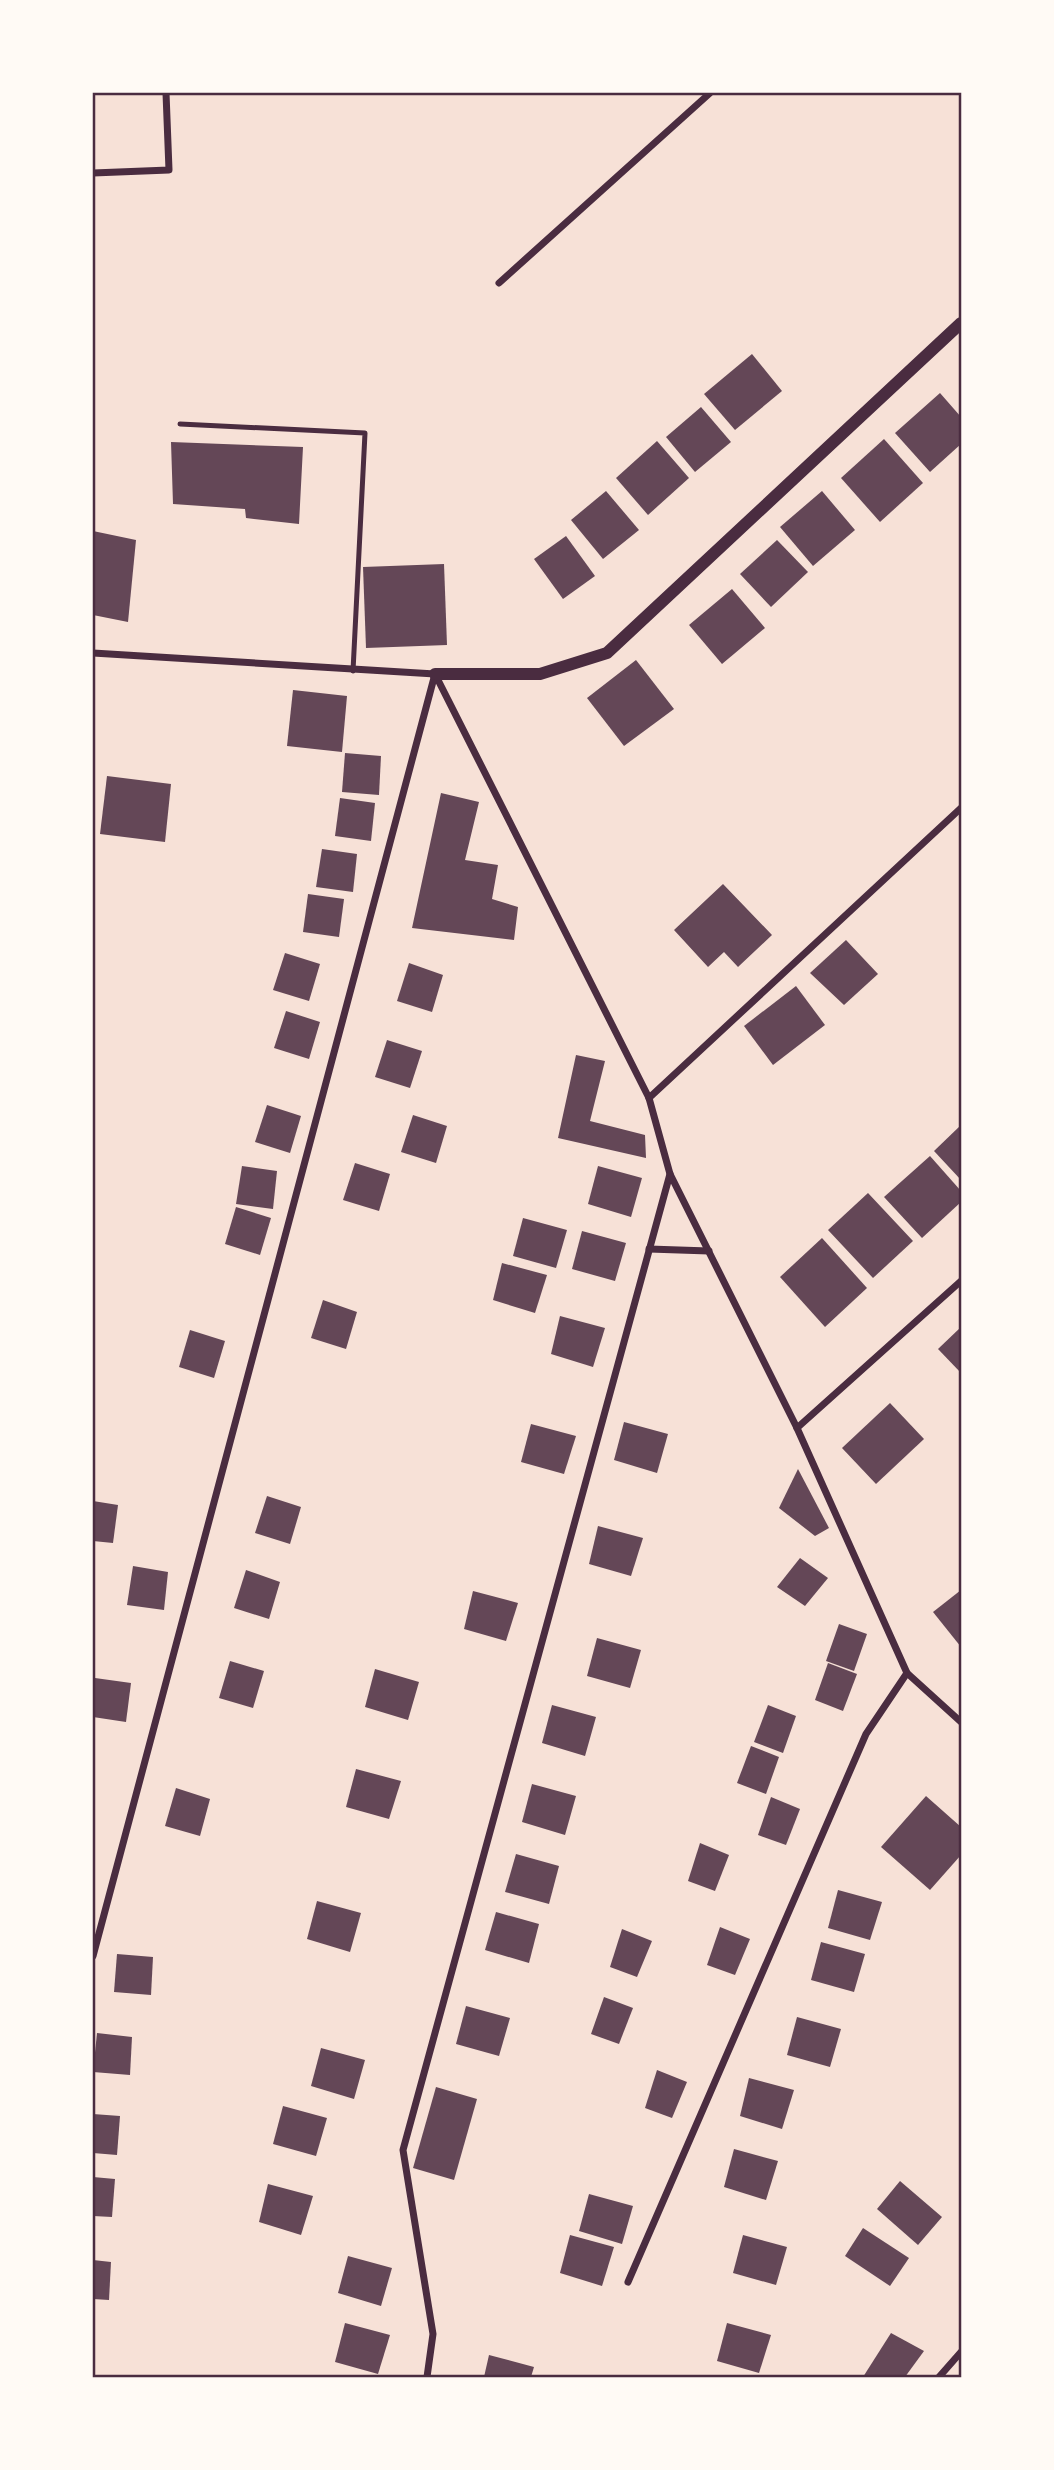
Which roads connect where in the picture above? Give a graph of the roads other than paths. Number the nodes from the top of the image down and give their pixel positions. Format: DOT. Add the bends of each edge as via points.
graph roads {
  1 [pos="166,93"];
  2 [pos="710,93"];
  3 [pos="93,173"];
  4 [pos="499,283"];
  5 [pos="961,323"];
  6 [pos="180,424"];
  7 [pos="93,653"];
  8 [pos="353,671"];
  9 [pos="435,674"];
  10 [pos="961,808"];
  11 [pos="649,1098"];
  12 [pos="670,1174"];
  13 [pos="649,1250"];
  14 [pos="709,1251"];
  15 [pos="961,1281"];
  16 [pos="797,1428"];
  17 [pos="907,1673"];
  18 [pos="961,1722"];
  19 [pos="93,1956"];
  20 [pos="628,2282"];
  21 [pos="961,2352"];
  22 [pos="427,2377"];
  23 [pos="939,2377"];
  1 -- 3 [label="street" via="169,170"];
  2 -- 4 [label="street"];
  5 -- 9 [label="street" via="607,653 540,674"];
  6 -- 8 [label="lane" via="365,433"];
  7 -- 8 [label="street"];
  8 -- 9 [label="street"];
  9 -- 11 [label="street"];
  9 -- 19 [label="street"];
  10 -- 11 [label="street"];
  11 -- 12 [label="street"];
  12 -- 13 [label="street"];
  12 -- 14 [label="street"];
  13 -- 14 [label="street"];
  13 -- 22 [label="street" via="403,2150 433,2334"];
  14 -- 16 [label="street"];
  15 -- 16 [label="street"];
  16 -- 17 [label="street"];
  17 -- 18 [label="street"];
  17 -- 20 [label="street" via="866,1734"];
  21 -- 23 [label="street"];
}
